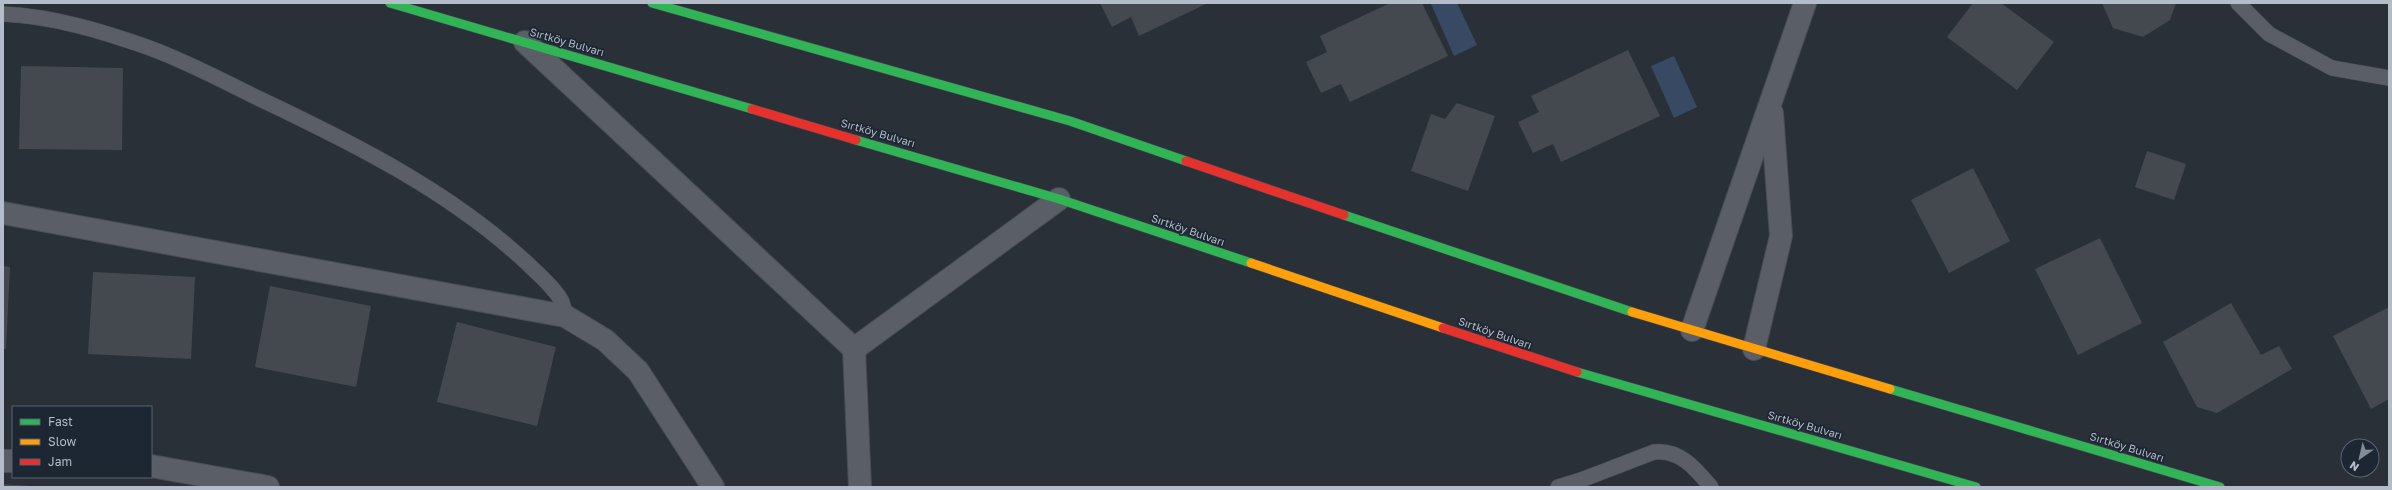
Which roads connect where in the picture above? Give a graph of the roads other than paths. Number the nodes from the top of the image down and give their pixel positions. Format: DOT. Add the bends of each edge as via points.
graph roads {
  1 [pos="390,3"];
  2 [pos="652,3"];
  3 [pos="1805,3"];
  4 [pos="2238,3"];
  5 [pos="3,14"];
  6 [pos="525,42"];
  7 [pos="2389,78"];
  8 [pos="1771,103"];
  9 [pos="1059,199"];
  10 [pos="3,213"];
  11 [pos="565,316"];
  12 [pos="1692,330"];
  13 [pos="854,349"];
  14 [pos="1754,349"];
  15 [pos="152,466"];
  16 [pos="268,487"];
  17 [pos="713,487"];
  18 [pos="860,487"];
  19 [pos="1558,487"];
  20 [pos="1711,487"];
  21 [pos="1976,487"];
  22 [pos="2220,487"];
  1 -- 6 [label="main road, Sırtköy Bulvarı"];
  2 -- 12 [label="main road, Sırtköy Bulvarı" via="1070,121 1597,302"];
  3 -- 8 [label="street"];
  4 -- 7 [label="lane" via="2269,34 2332,68"];
  5 -- 11 [label="lane" via="55,21 148,48 283,110 371,155 460,208 509,247 552,288 562,301"];
  6 -- 9 [label="main road, Sırtköy Bulvarı"];
  6 -- 13 [label="street"];
  8 -- 12 [label="street"];
  8 -- 14 [label="street" via="1781,236"];
  9 -- 13 [label="street"];
  9 -- 21 [label="main road, Sırtköy Bulvarı" via="1567,369"];
  10 -- 11 [label="street"];
  11 -- 17 [label="street" via="605,340 638,371"];
  12 -- 14 [label="main road, Sırtköy Bulvarı"];
  13 -- 18 [label="street"];
  14 -- 22 [label="main road, Sırtköy Bulvarı"];
  15 -- 16 [label="street"];
  19 -- 20 [label="lane" via="1654,452 1665,451 1686,460"];
}
